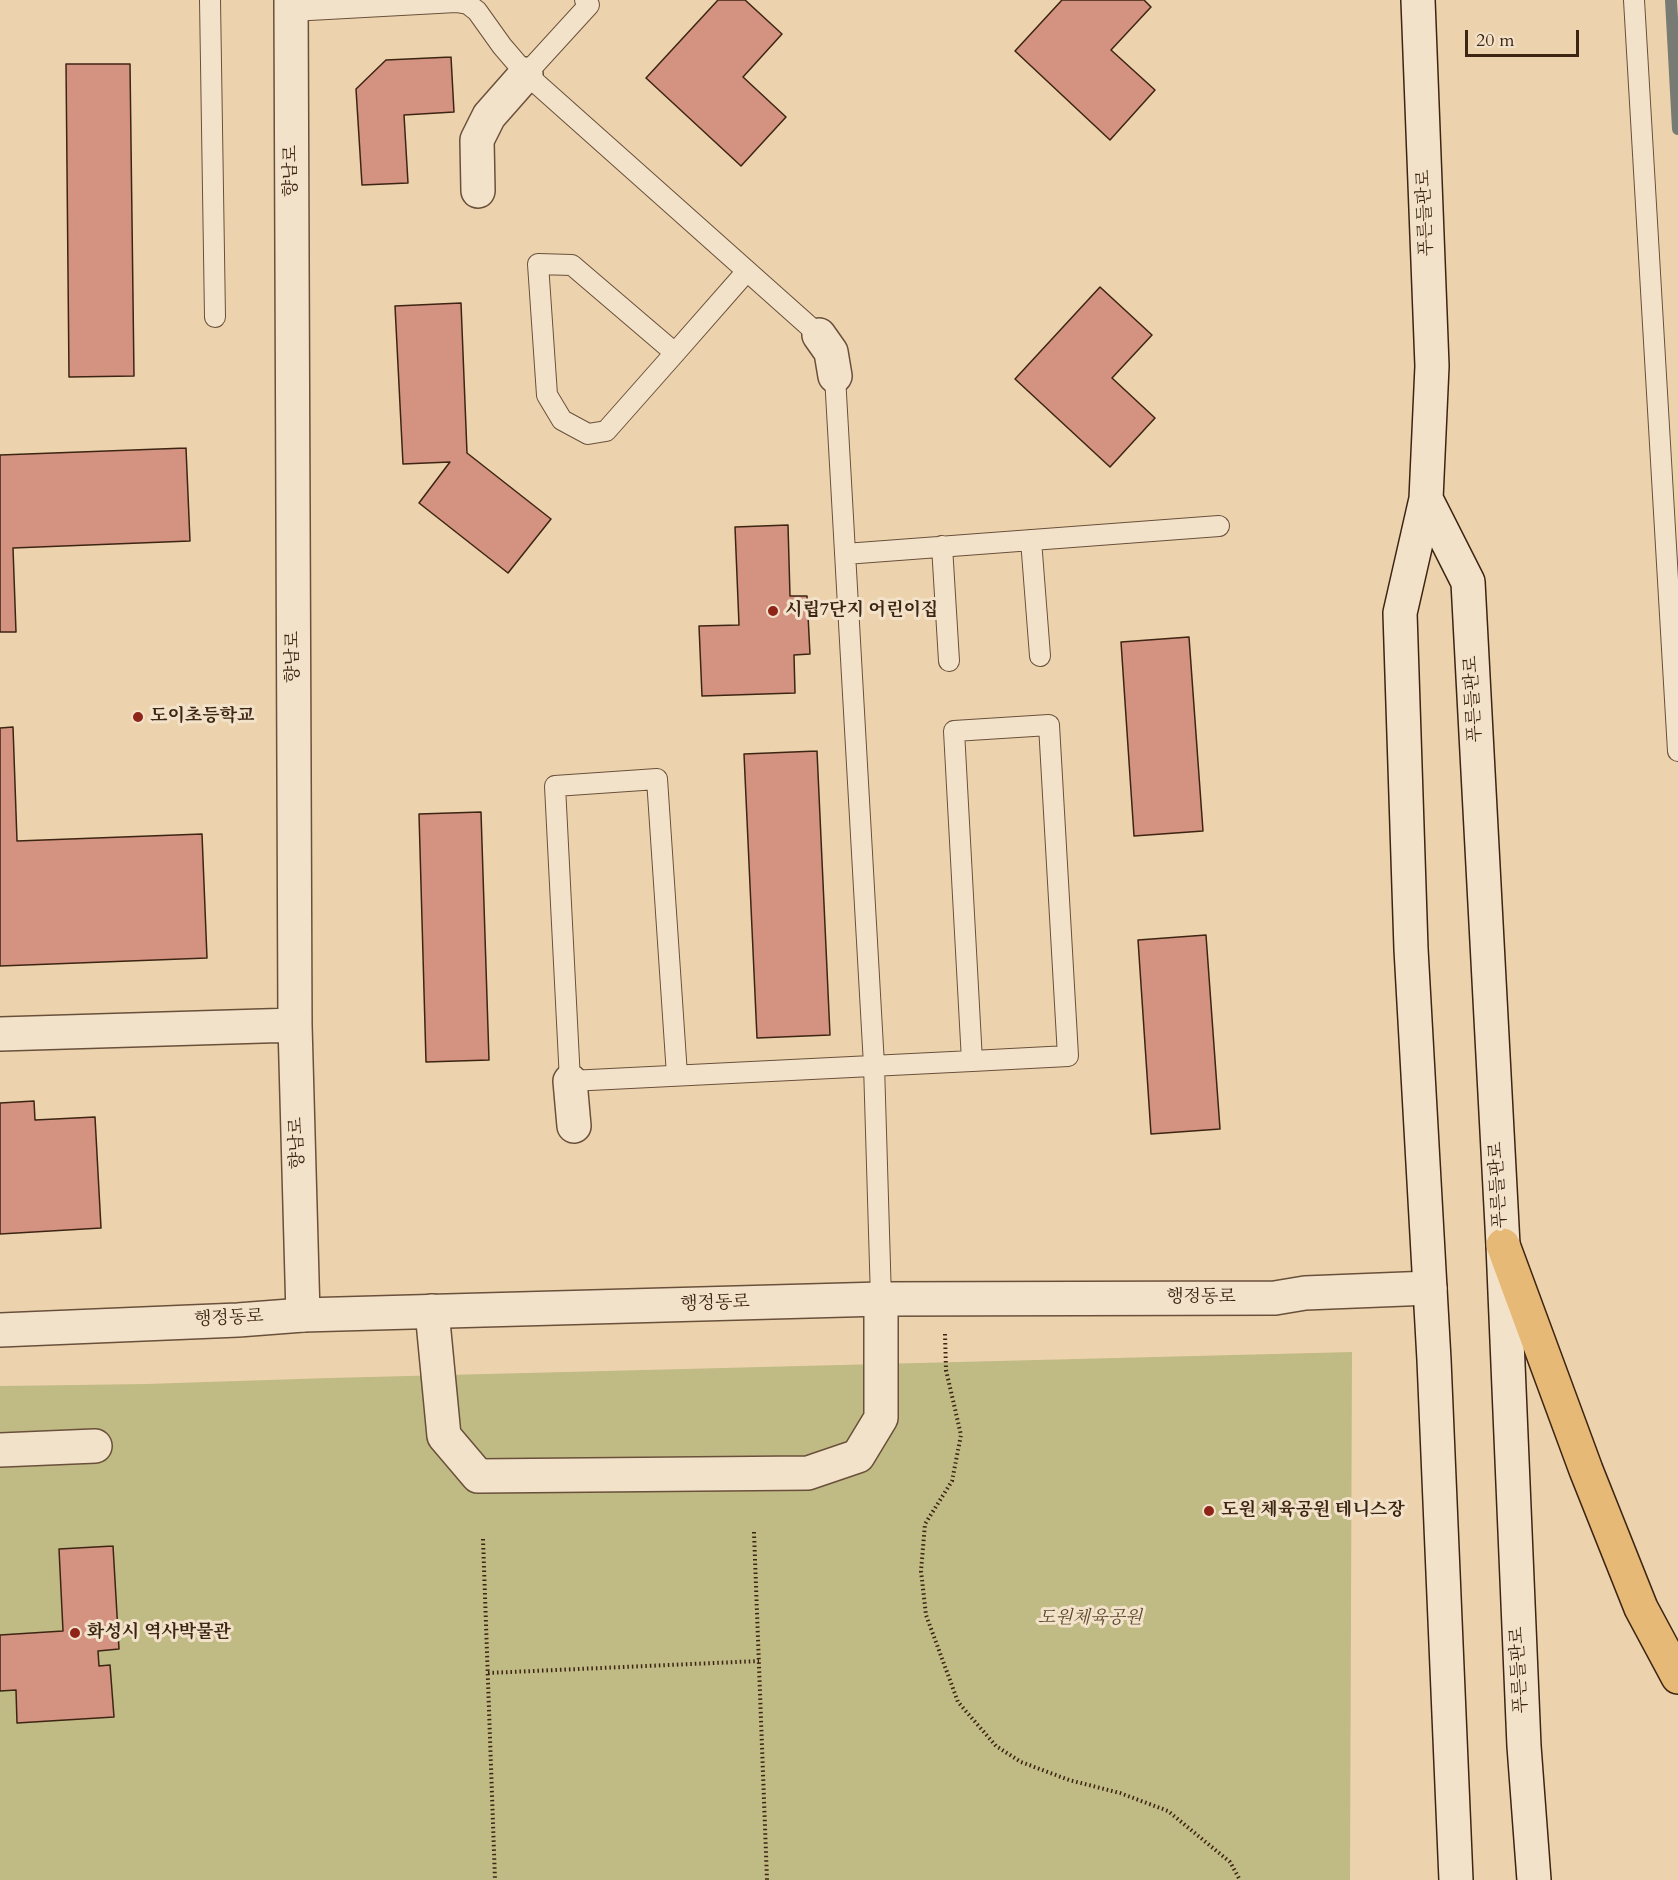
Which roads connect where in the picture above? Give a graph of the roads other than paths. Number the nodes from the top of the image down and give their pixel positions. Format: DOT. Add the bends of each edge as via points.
graph roads {
  1 [pos="210,0"];
  2 [pos="1418,0"];
  3 [pos="1634,0"];
  4 [pos="589,2"];
  5 [pos="291,6"];
  6 [pos="526,74"];
  7 [pos="478,191"];
  8 [pos="747,271"];
  9 [pos="215,317"];
  10 [pos="819,335"];
  11 [pos="675,352"];
  12 [pos="835,376"];
  13 [pos="1426,499"];
  14 [pos="1219,526"];
  15 [pos="1031,540"];
  16 [pos="942,546"];
  17 [pos="845,554"];
  18 [pos="1040,656"];
  19 [pos="950,661"];
  20 [pos="1678,752"];
  21 [pos="295,1024"];
  22 [pos="0,1034"];
  23 [pos="972,1061"];
  24 [pos="874,1065"];
  25 [pos="676,1075"];
  26 [pos="570,1081"];
  27 [pos="574,1126"];
  28 [pos="1503,1245"];
  29 [pos="1430,1288"];
  30 [pos="881,1299"];
  31 [pos="432,1311"];
  32 [pos="303,1315"];
  33 [pos="0,1331"];
  34 [pos="95,1446"];
  35 [pos="0,1450"];
  36 [pos="1678,1677"];
  37 [pos="1456,1880"];
  38 [pos="1534,1880"];
  1 -- 9 [label="lane"];
  2 -- 13 [label="street, 푸른들판로" via="1432,366"];
  3 -- 20 [label="lane"];
  4 -- 6 [label="lane"];
  5 -- 6 [label="lane" via="468,4"];
  5 -- 21 [label="street, 향남로"];
  6 -- 7 [label="street" via="489,116 477,140"];
  6 -- 8 [label="lane"];
  8 -- 10 [label="lane"];
  8 -- 11 [label="lane"];
  10 -- 12 [label="street" via="831,352"];
  11 -- 11 [label="lane" via="606,431 588,434 574,428 562,420 548,395 538,264 572,265"];
  12 -- 17 [label="lane"];
  13 -- 28 [label="street, 푸른들판로" via="1468,582"];
  13 -- 29 [label="street, 푸른들판로" via="1400,614 1411,948"];
  14 -- 15 [label="lane"];
  15 -- 16 [label="lane"];
  15 -- 18 [label="lane"];
  16 -- 17 [label="lane"];
  16 -- 19 [label="lane"];
  17 -- 24 [label="lane"];
  21 -- 22 [label="street"];
  21 -- 32 [label="street, 향남로"];
  23 -- 23 [label="lane" via="1068,1056 1049,724 954,731"];
  23 -- 24 [label="lane"];
  24 -- 25 [label="lane"];
  24 -- 30 [label="lane"];
  25 -- 26 [label="lane"];
  25 -- 26 [label="lane" via="657,779 555,786"];
  26 -- 27 [label="street"];
  28 -- 36 [label="highway" via="1641,1608"];
  28 -- 38 [label="street, 푸른들판로" via="1523,1735"];
  29 -- 30 [label="street, 행정동로" via="1305,1293 1275,1298"];
  29 -- 37 [label="street, 푸른들판로"];
  30 -- 31 [label="street, 행정동로"];
  30 -- 31 [label="street" via="881,1418 858,1456 808,1473 478,1476 444,1436"];
  31 -- 32 [label="street, 행정동로"];
  32 -- 33 [label="street, 행정동로"];
  34 -- 35 [label="street"];
}
